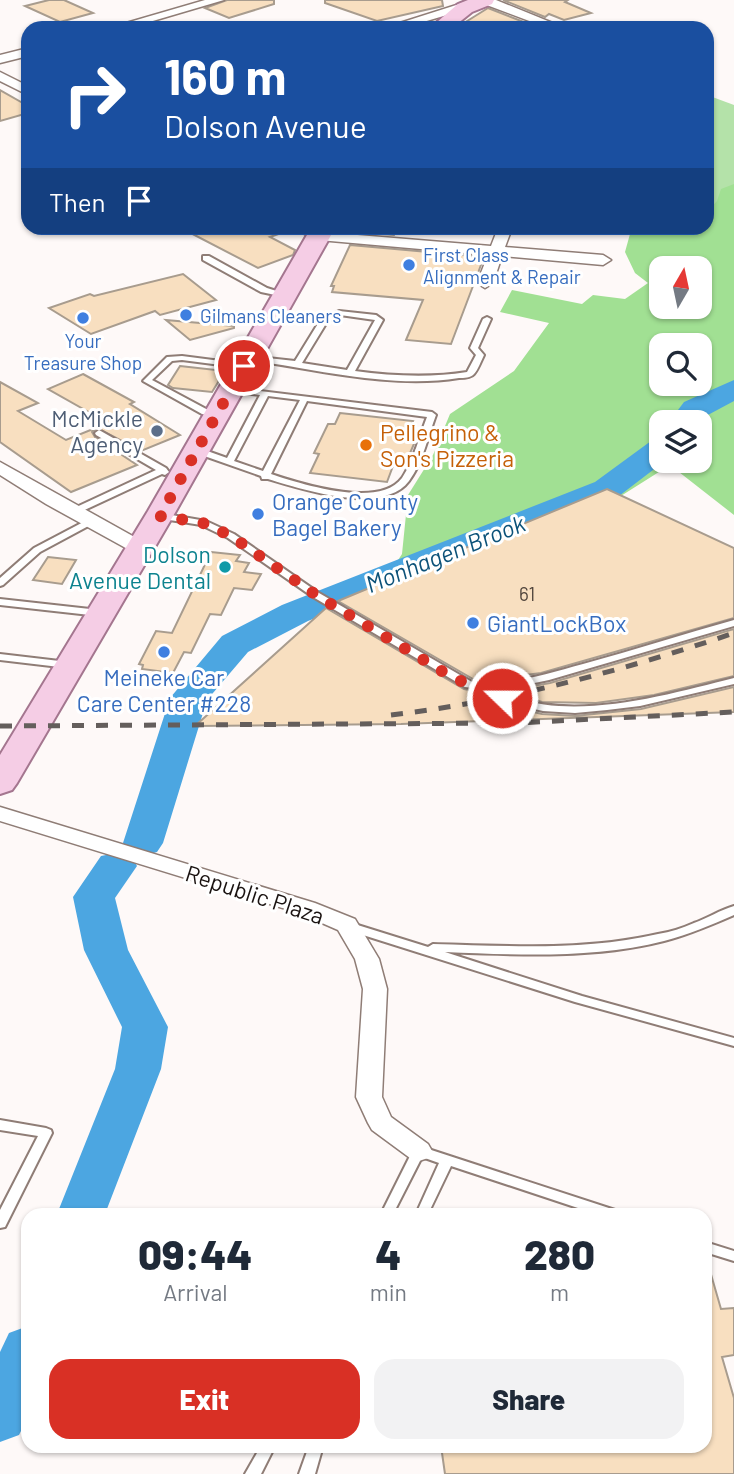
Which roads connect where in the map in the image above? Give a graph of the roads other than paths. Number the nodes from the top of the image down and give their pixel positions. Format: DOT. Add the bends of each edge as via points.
graph roads {
  1 [pos="218,0"];
  2 [pos="485,0"];
  3 [pos="433,3"];
  4 [pos="454,11"];
  5 [pos="141,21"];
  6 [pos="416,21"];
  7 [pos="446,21"];
  8 [pos="540,21"];
  9 [pos="21,54"];
  10 [pos="0,60"];
  11 [pos="0,76"];
  12 [pos="21,87"];
  13 [pos="311,235"];
  14 [pos="354,235"];
  15 [pos="502,235"];
  16 [pos="495,252"];
  17 [pos="206,258"];
  18 [pos="603,260"];
  19 [pos="485,283"];
  20 [pos="279,305"];
  21 [pos="487,319"];
  22 [pos="324,320"];
  23 [pos="297,364"];
  24 [pos="242,371"];
  25 [pos="350,372"];
  26 [pos="265,394"];
  27 [pos="304,400"];
  28 [pos="204,430"];
  29 [pos="99,433"];
  30 [pos="230,460"];
  31 [pos="0,467"];
  32 [pos="172,474"];
  33 [pos="265,477"];
  34 [pos="73,512"];
  35 [pos="160,516"];
  36 [pos="91,521"];
  37 [pos="140,548"];
  38 [pos="0,583"];
  39 [pos="0,602"];
  40 [pos="102,613"];
  41 [pos="734,623"];
  42 [pos="0,657"];
  43 [pos="71,665"];
  44 [pos="734,681"];
  45 [pos="485,688"];
  46 [pos="0,783"];
  47 [pos="0,814"];
  48 [pos="734,909"];
  49 [pos="347,925"];
  50 [pos="420,948"];
  51 [pos="734,1042"];
  52 [pos="0,1125"];
  53 [pos="419,1151"];
  54 [pos="447,1160"];
  55 [pos="390,1208"];
  56 [pos="425,1208"];
  57 [pos="592,1208"];
  58 [pos="0,1223"];
  59 [pos="712,1249"];
  60 [pos="734,1256"];
  61 [pos="264,1453"];
  62 [pos="314,1453"];
  63 [pos="253,1474"];
  64 [pos="307,1474"];
  1 -- 5 [label="street"];
  2 -- 4 [label="main road"];
  2 -- 8 [label="street"];
  3 -- 4 [label="street"];
  4 -- 6 [label="street"];
  4 -- 7 [label="main road"];
  9 -- 10 [label="street"];
  11 -- 12 [label="street"];
  13 -- 20 [label="main road"];
  14 -- 16 [label="street"];
  15 -- 16 [label="street"];
  16 -- 18 [label="street"];
  16 -- 19 [label="street"];
  17 -- 20 [label="lane" via="264,290"];
  20 -- 22 [label="lane"];
  20 -- 24 [label="main road"];
  21 -- 25 [label="lane" via="474,348 480,355 470,374 433,379"];
  22 -- 23 [label="lane"];
  22 -- 25 [label="lane" via="339,313 379,320"];
  23 -- 24 [label="lane"];
  23 -- 25 [label="lane"];
  24 -- 26 [label="lane"];
  24 -- 28 [label="main road"];
  24 -- 28 [label="lane" via="170,359 147,381 205,412"];
  26 -- 27 [label="lane"];
  26 -- 30 [label="lane"];
  27 -- 33 [label="lane"];
  27 -- 33 [label="lane" via="432,415 404,482 390,491 366,495 314,490"];
  28 -- 30 [label="lane"];
  28 -- 32 [label="main road"];
  29 -- 32 [label="lane"];
  30 -- 33 [label="lane"];
  31 -- 34 [label="street"];
  32 -- 34 [label="lane"];
  32 -- 35 [label="main road"];
  34 -- 36 [label="street"];
  35 -- 37 [label="main road"];
  35 -- 45 [label="lane" via="203,523 231,536 316,595 433,666"];
  36 -- 37 [label="street"];
  36 -- 38 [label="lane" via="37,550"];
  37 -- 40 [label="main road"];
  39 -- 40 [label="lane"];
  40 -- 43 [label="main road"];
  41 -- 45 [label="lane" via="555,675"];
  42 -- 43 [label="lane"];
  43 -- 46 [label="main road"];
  44 -- 45 [label="lane" via="573,711 522,704"];
  47 -- 49 [label="street, Republic Plaza" via="307,908"];
  48 -- 50 [label="lane" via="677,933 597,949"];
  49 -- 50 [label="lane"];
  49 -- 53 [label="street, Republic Plaza" via="367,959 375,989 369,1097 381,1123"];
  50 -- 51 [label="lane"];
  52 -- 58 [label="lane" via="46,1133"];
  53 -- 54 [label="lane"];
  53 -- 55 [label="lane"];
  54 -- 56 [label="lane"];
  54 -- 57 [label="lane"];
  59 -- 60 [label="lane"];
  61 -- 63 [label="lane"];
  62 -- 64 [label="lane"];
}
